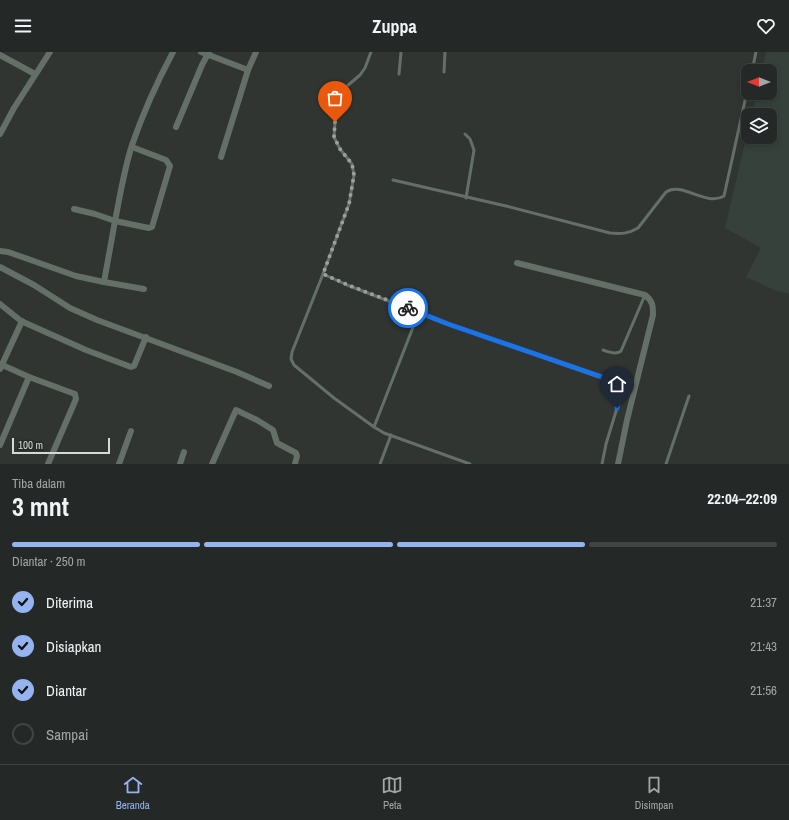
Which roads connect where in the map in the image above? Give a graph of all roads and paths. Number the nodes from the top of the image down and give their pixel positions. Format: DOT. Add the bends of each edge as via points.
graph roads {
  1 [pos="50,52"];
  2 [pos="173,52"];
  3 [pos="201,52"];
  4 [pos="256,52"];
  5 [pos="370,52"];
  6 [pos="401,52"];
  7 [pos="445,52"];
  8 [pos="756,52"];
  9 [pos="209,54"];
  10 [pos="0,55"];
  11 [pos="753,64"];
  12 [pos="248,70"];
  13 [pos="444,72"];
  14 [pos="35,74"];
  15 [pos="399,74"];
  16 [pos="745,100"];
  17 [pos="176,127"];
  18 [pos="0,134"];
  19 [pos="465,134"];
  20 [pos="132,147"];
  21 [pos="221,157"];
  22 [pos="393,180"];
  23 [pos="466,198"];
  24 [pos="74,209"];
  25 [pos="115,221"];
  26 [pos="0,251"];
  27 [pos="517,264"];
  28 [pos="0,267"];
  29 [pos="323,274"];
  30 [pos="104,282"];
  31 [pos="144,289"];
  32 [pos="645,295"];
  33 [pos="0,304"];
  34 [pos="419,312"];
  35 [pos="22,322"];
  36 [pos="146,337"];
  37 [pos="603,350"];
  38 [pos="1,366"];
  39 [pos="29,377"];
  40 [pos="269,386"];
  41 [pos="689,396"];
  42 [pos="374,427"];
  43 [pos="131,431"];
  44 [pos="391,436"];
  45 [pos="0,445"];
  46 [pos="184,452"];
  47 [pos="48,464"];
  48 [pos="119,464"];
  49 [pos="180,464"];
  50 [pos="212,464"];
  51 [pos="295,464"];
  52 [pos="380,464"];
  53 [pos="470,464"];
  54 [pos="602,464"];
  55 [pos="618,464"];
  56 [pos="666,464"];
  1 -- 14 [label="street"];
  2 -- 20 [label="street" via="153,93"];
  3 -- 9 [label="street"];
  4 -- 12 [label="street"];
  5 -- 29 [label="lane" via="360,75 340,92 336,108 334,137 352,164 354,175 349,204"];
  6 -- 15 [label="lane"];
  7 -- 13 [label="lane"];
  8 -- 11 [label="lane"];
  9 -- 12 [label="street"];
  9 -- 17 [label="street"];
  10 -- 14 [label="street"];
  12 -- 21 [label="street"];
  14 -- 18 [label="street"];
  16 -- 23 [label="lane" via="724,196 711,199 669,190 632,232 610,233"];
  19 -- 23 [label="lane" via="474,150"];
  20 -- 25 [label="street"];
  20 -- 25 [label="street" via="166,160 170,166 152,227"];
  22 -- 23 [label="lane"];
  24 -- 25 [label="street"];
  25 -- 30 [label="street"];
  26 -- 30 [label="street" via="76,276"];
  27 -- 32 [label="street"];
  28 -- 36 [label="street" via="70,308"];
  29 -- 34 [label="lane"];
  29 -- 42 [label="lane" via="291,359 303,374"];
  30 -- 31 [label="street"];
  32 -- 37 [label="lane" via="622,351 614,353"];
  32 -- 55 [label="street" via="653,305 653,315"];
  33 -- 35 [label="street"];
  34 -- 42 [label="lane"];
  34 -- 54 [label="lane" via="616,383 621,395"];
  35 -- 36 [label="street" via="86,350 131,366 134,366"];
  35 -- 38 [label="street"];
  36 -- 40 [label="street"];
  38 -- 39 [label="street"];
  39 -- 45 [label="street"];
  39 -- 47 [label="street" via="75,394 76,397"];
  41 -- 56 [label="lane"];
  42 -- 44 [label="lane"];
  43 -- 48 [label="street"];
  44 -- 52 [label="lane"];
  44 -- 53 [label="lane"];
  46 -- 49 [label="street"];
  50 -- 51 [label="street" via="236,410 273,430 277,443 296,453"];
}
